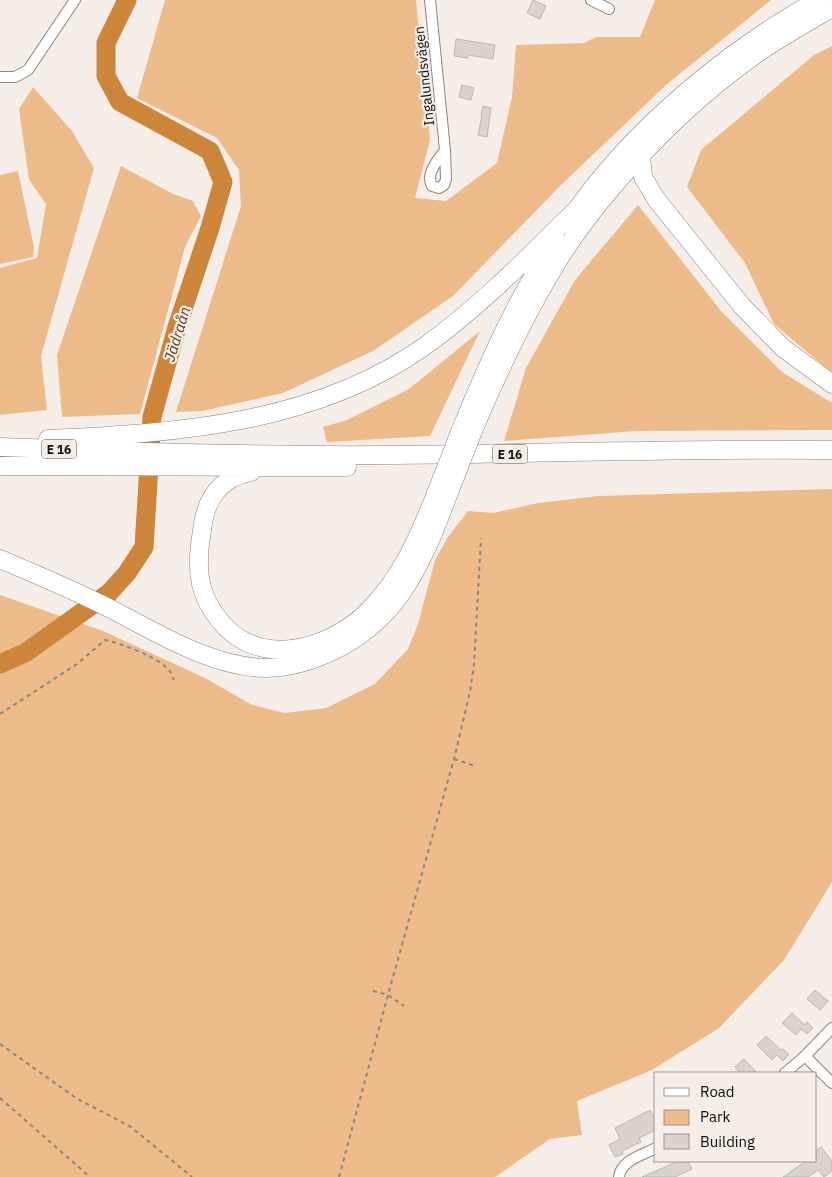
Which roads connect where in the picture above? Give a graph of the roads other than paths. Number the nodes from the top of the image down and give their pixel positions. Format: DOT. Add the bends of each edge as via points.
graph roads {
  1 [pos="75,0"];
  2 [pos="430,0"];
  3 [pos="591,0"];
  4 [pos="818,0"];
  5 [pos="832,8"];
  6 [pos="609,9"];
  7 [pos="0,77"];
  8 [pos="445,150"];
  9 [pos="641,156"];
  10 [pos="579,206"];
  11 [pos="832,384"];
  12 [pos="466,431"];
  13 [pos="0,441"];
  14 [pos="0,447"];
  15 [pos="832,450"];
  16 [pos="120,451"];
  17 [pos="186,460"];
  18 [pos="832,461"];
  19 [pos="0,466"];
  20 [pos="271,468"];
  21 [pos="444,490"];
  22 [pos="0,559"];
  23 [pos="832,1028"];
  24 [pos="805,1056"];
  25 [pos="786,1072"];
  26 [pos="832,1083"];
  27 [pos="654,1149"];
  28 [pos="618,1177"];
  1 -- 7 [label="street" via="28,70 15,77"];
  2 -- 8 [label="street, Ingalundsvägen"];
  3 -- 6 [label="street"];
  4 -- 10 [label="highway" via="745,46 701,80 648,128"];
  5 -- 9 [label="highway" via="754,55 679,118"];
  9 -- 11 [label="highway" via="643,177 656,199 742,306 783,348"];
  9 -- 12 [label="highway" via="617,181 561,257"];
  10 -- 12 [label="highway" via="544,257 492,355"];
  10 -- 16 [label="highway" via="487,297 391,368 305,404 251,419 192,428"];
  12 -- 21 [label="highway, bridge"];
  13 -- 16 [label="highway"];
  14 -- 16 [label="highway, E 16"];
  15 -- 17 [label="highway, E 16"];
  16 -- 17 [label="highway, E 16"];
  16 -- 19 [label="highway, E 16"];
  17 -- 20 [label="highway, E 16"];
  18 -- 20 [label="highway, E 16"];
  20 -- 21 [label="highway" via="245,473 227,480 218,488 206,510 199,567 207,602 226,628 244,640 268,649 300,649 320,643 363,615 397,577"];
  21 -- 22 [label="highway" via="420,561 391,606 348,643 326,654 283,666 249,666 197,652 79,593"];
  23 -- 24 [label="street"];
  24 -- 25 [label="street"];
  24 -- 26 [label="street"];
  27 -- 28 [label="street" via="626,1164"];
}
